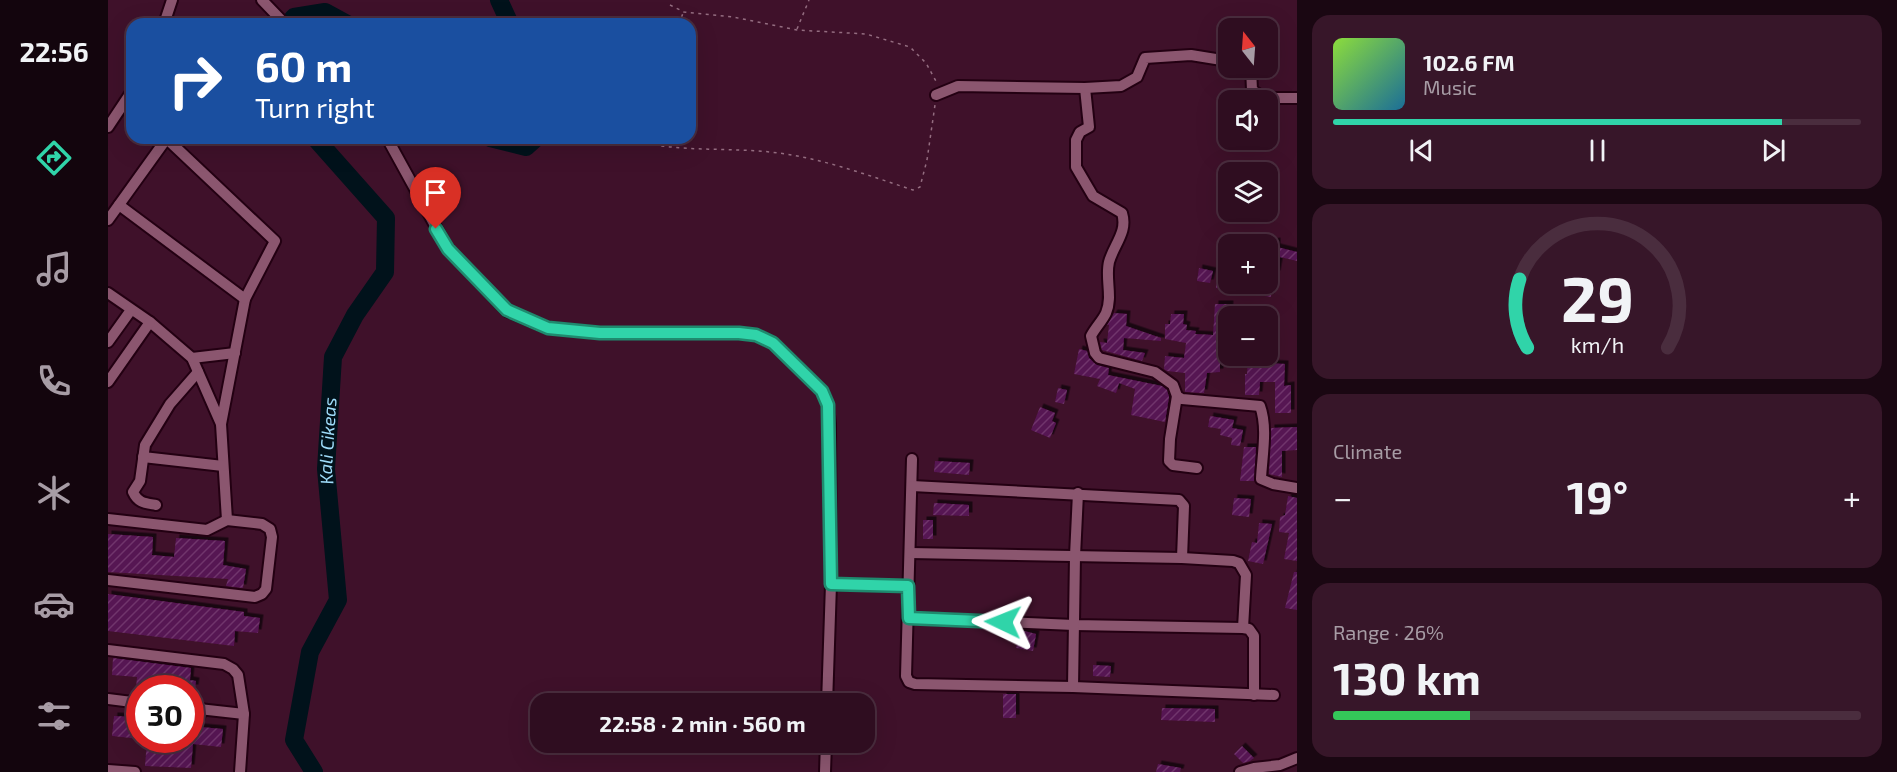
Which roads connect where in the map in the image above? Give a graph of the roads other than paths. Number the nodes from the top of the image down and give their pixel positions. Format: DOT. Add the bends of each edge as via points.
graph roads {
  1 [pos="172,0"];
  2 [pos="262,0"];
  3 [pos="167,18"];
  4 [pos="279,18"];
  5 [pos="1218,59"];
  6 [pos="1251,78"];
  7 [pos="1084,88"];
  8 [pos="936,95"];
  9 [pos="1297,98"];
  10 [pos="126,100"];
  11 [pos="108,127"];
  12 [pos="163,144"];
  13 [pos="172,144"];
  14 [pos="390,144"];
  15 [pos="119,205"];
  16 [pos="108,220"];
  17 [pos="108,293"];
  18 [pos="245,299"];
  19 [pos="131,310"];
  20 [pos="150,322"];
  21 [pos="108,342"];
  22 [pos="235,353"];
  23 [pos="192,358"];
  24 [pos="198,372"];
  25 [pos="108,382"];
  26 [pos="1177,396"];
  27 [pos="221,424"];
  28 [pos="144,457"];
  29 [pos="912,459"];
  30 [pos="223,466"];
  31 [pos="1197,468"];
  32 [pos="912,486"];
  33 [pos="1297,488"];
  34 [pos="1078,493"];
  35 [pos="156,505"];
  36 [pos="108,519"];
  37 [pos="227,520"];
  38 [pos="909,553"];
  39 [pos="1075,556"];
  40 [pos="1182,558"];
  41 [pos="108,580"];
  42 [pos="831,584"];
  43 [pos="908,586"];
  44 [pos="909,618"];
  45 [pos="1074,625"];
  46 [pos="1243,628"];
  47 [pos="108,651"];
  48 [pos="1074,687"];
  49 [pos="827,693"];
  50 [pos="1254,695"];
  51 [pos="1274,695"];
  52 [pos="108,699"];
  53 [pos="126,701"];
  54 [pos="204,710"];
  55 [pos="244,714"];
  56 [pos="826,753"];
  57 [pos="1297,758"];
  58 [pos="108,770"];
  59 [pos="135,772"];
  60 [pos="240,772"];
  61 [pos="825,772"];
  62 [pos="1240,772"];
  1 -- 3 [label="street"];
  2 -- 4 [label="street"];
  5 -- 7 [label="street" via="1191,55 1144,58 1137,76 1121,86"];
  6 -- 9 [label="street" via="1252,90 1264,98"];
  7 -- 8 [label="street" via="958,86"];
  7 -- 26 [label="street" via="1089,127 1076,140 1076,167 1093,196 1122,213 1124,219 1123,234 1108,264 1106,314 1090,336 1095,353 1099,358 1155,372 1173,385"];
  10 -- 11 [label="street"];
  12 -- 15 [label="street"];
  13 -- 18 [label="street" via="275,241"];
  14 -- 42 [label="street" via="448,249 507,310 548,328 600,333 756,335 773,343 822,391 830,424"];
  15 -- 16 [label="street"];
  15 -- 18 [label="street"];
  17 -- 19 [label="street"];
  18 -- 22 [label="street"];
  19 -- 20 [label="street"];
  19 -- 21 [label="street"];
  20 -- 23 [label="street"];
  20 -- 25 [label="street"];
  22 -- 23 [label="street"];
  22 -- 27 [label="street"];
  23 -- 24 [label="street"];
  24 -- 27 [label="street"];
  24 -- 28 [label="street" via="170,404 145,445"];
  26 -- 31 [label="street" via="1169,460 1173,465"];
  26 -- 33 [label="street" via="1260,406 1261,479"];
  27 -- 30 [label="street"];
  28 -- 30 [label="street"];
  28 -- 35 [label="street" via="140,481 133,492 141,503"];
  29 -- 32 [label="street"];
  30 -- 37 [label="street"];
  32 -- 34 [label="street"];
  32 -- 38 [label="street"];
  34 -- 39 [label="street"];
  34 -- 40 [label="street" via="1179,500 1184,506"];
  36 -- 37 [label="street" via="207,530"];
  37 -- 41 [label="street" via="262,524 271,531 266,589 259,596"];
  38 -- 39 [label="street"];
  38 -- 43 [label="street"];
  39 -- 40 [label="street"];
  39 -- 45 [label="street"];
  40 -- 46 [label="street" via="1239,563 1246,574"];
  42 -- 43 [label="street"];
  42 -- 49 [label="street"];
  43 -- 44 [label="street"];
  44 -- 45 [label="street"];
  44 -- 48 [label="street" via="909,682"];
  45 -- 46 [label="street"];
  45 -- 48 [label="street"];
  46 -- 50 [label="street" via="1254,636"];
  47 -- 55 [label="street" via="224,664 238,675"];
  48 -- 50 [label="street"];
  50 -- 51 [label="street"];
  52 -- 53 [label="street"];
  54 -- 55 [label="street"];
  55 -- 60 [label="street"];
  56 -- 61 [label="street"];
  57 -- 62 [label="street"];
  58 -- 59 [label="street"];
}
